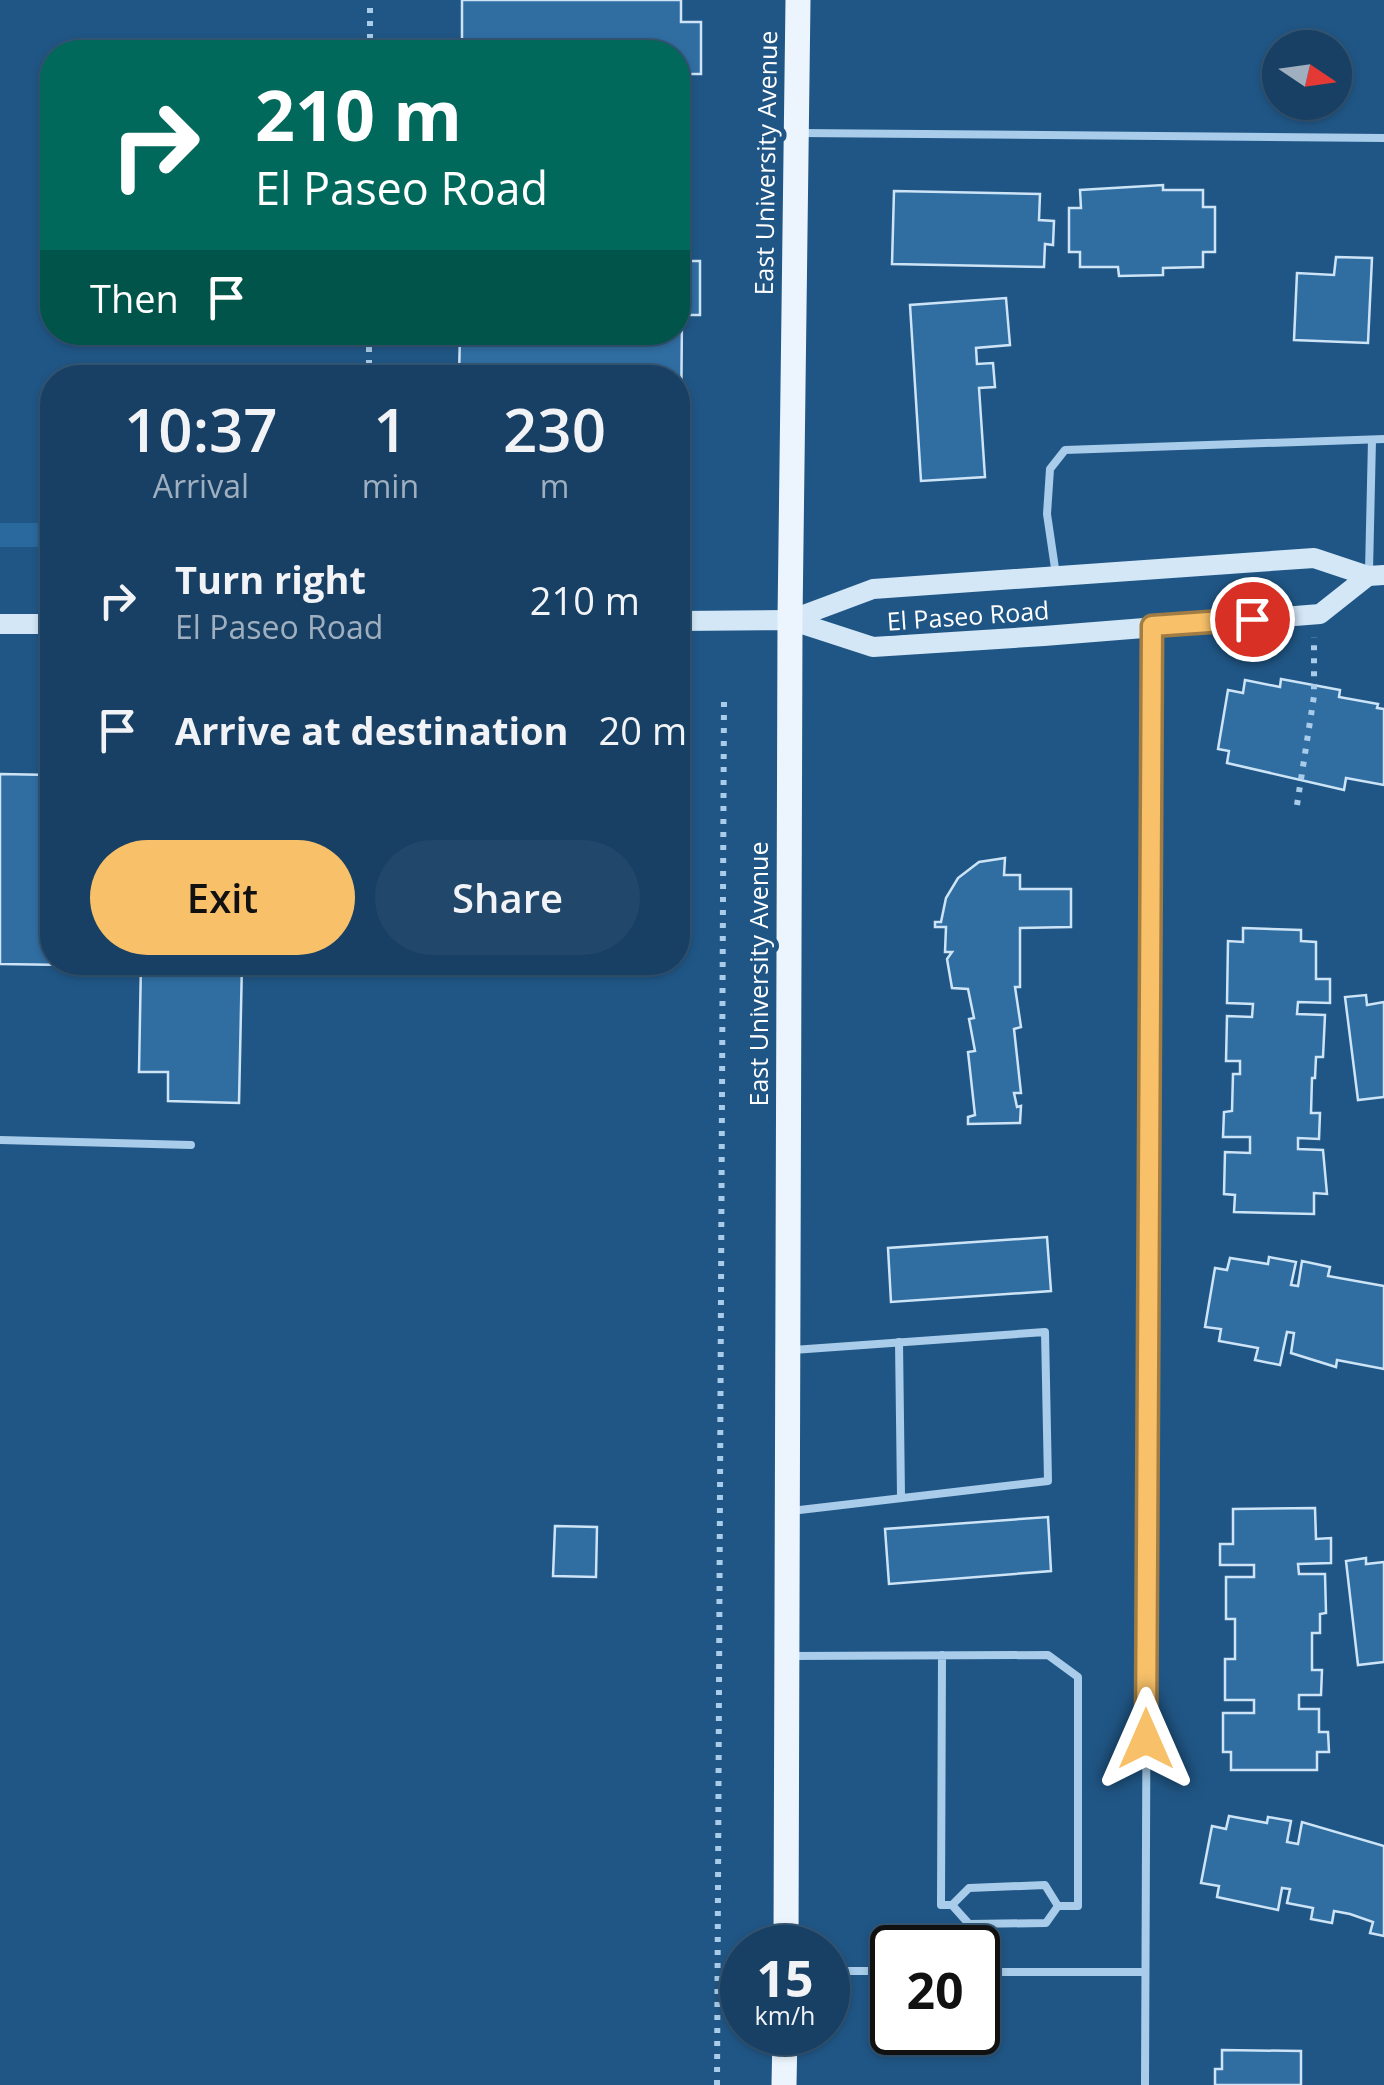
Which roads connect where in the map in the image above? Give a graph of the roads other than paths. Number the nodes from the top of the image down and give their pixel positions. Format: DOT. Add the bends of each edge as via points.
graph roads {
  1 [pos="798,0"];
  2 [pos="796,133"];
  3 [pos="1384,138"];
  4 [pos="1384,439"];
  5 [pos="1372,440"];
  6 [pos="1376,576"];
  7 [pos="1057,578"];
  8 [pos="790,620"];
  9 [pos="690,621"];
  10 [pos="0,624"];
  11 [pos="40,624"];
  12 [pos="1152,626"];
  13 [pos="0,1140"];
  14 [pos="191,1145"];
  15 [pos="899,1342"];
  16 [pos="788,1350"];
  17 [pos="901,1496"];
  18 [pos="787,1512"];
  19 [pos="942,1655"];
  20 [pos="786,1656"];
  21 [pos="952,1905"];
  22 [pos="1058,1906"];
  23 [pos="786,1925"];
  24 [pos="1000,1972"];
  25 [pos="1145,1972"];
  26 [pos="784,2055"];
  27 [pos="784,2085"];
  28 [pos="1145,2085"];
  1 -- 2 [label="main road, East University Avenue"];
  2 -- 3 [label="lane"];
  2 -- 8 [label="main road, East University Avenue"];
  4 -- 5 [label="lane"];
  5 -- 6 [label="lane"];
  5 -- 7 [label="lane" via="1065,450 1050,469 1047,514"];
  6 -- 7 [label="main road, El Paseo Road" via="1314,558"];
  6 -- 12 [label="main road, El Paseo Road" via="1320,614"];
  7 -- 8 [label="main road, El Paseo Road" via="873,589"];
  8 -- 9 [label="main road"];
  8 -- 12 [label="main road, El Paseo Road" via="873,647"];
  8 -- 16 [label="main road, East University Avenue"];
  10 -- 11 [label="main road"];
  12 -- 25 [label="lane"];
  13 -- 14 [label="lane"];
  15 -- 16 [label="lane"];
  15 -- 17 [label="lane"];
  15 -- 17 [label="lane" via="1046,1332 1048,1481"];
  16 -- 18 [label="main road, East University Avenue"];
  17 -- 18 [label="lane"];
  18 -- 20 [label="main road, East University Avenue"];
  19 -- 20 [label="lane"];
  19 -- 21 [label="lane" via="941,1905"];
  19 -- 22 [label="lane" via="1048,1655 1078,1677 1078,1906"];
  20 -- 23 [label="main road, East University Avenue"];
  21 -- 22 [label="lane" via="969,1924 1046,1923"];
  21 -- 22 [label="lane" via="969,1888 1045,1885"];
  24 -- 25 [label="lane"];
  25 -- 28 [label="lane"];
  26 -- 27 [label="main road"];
}
